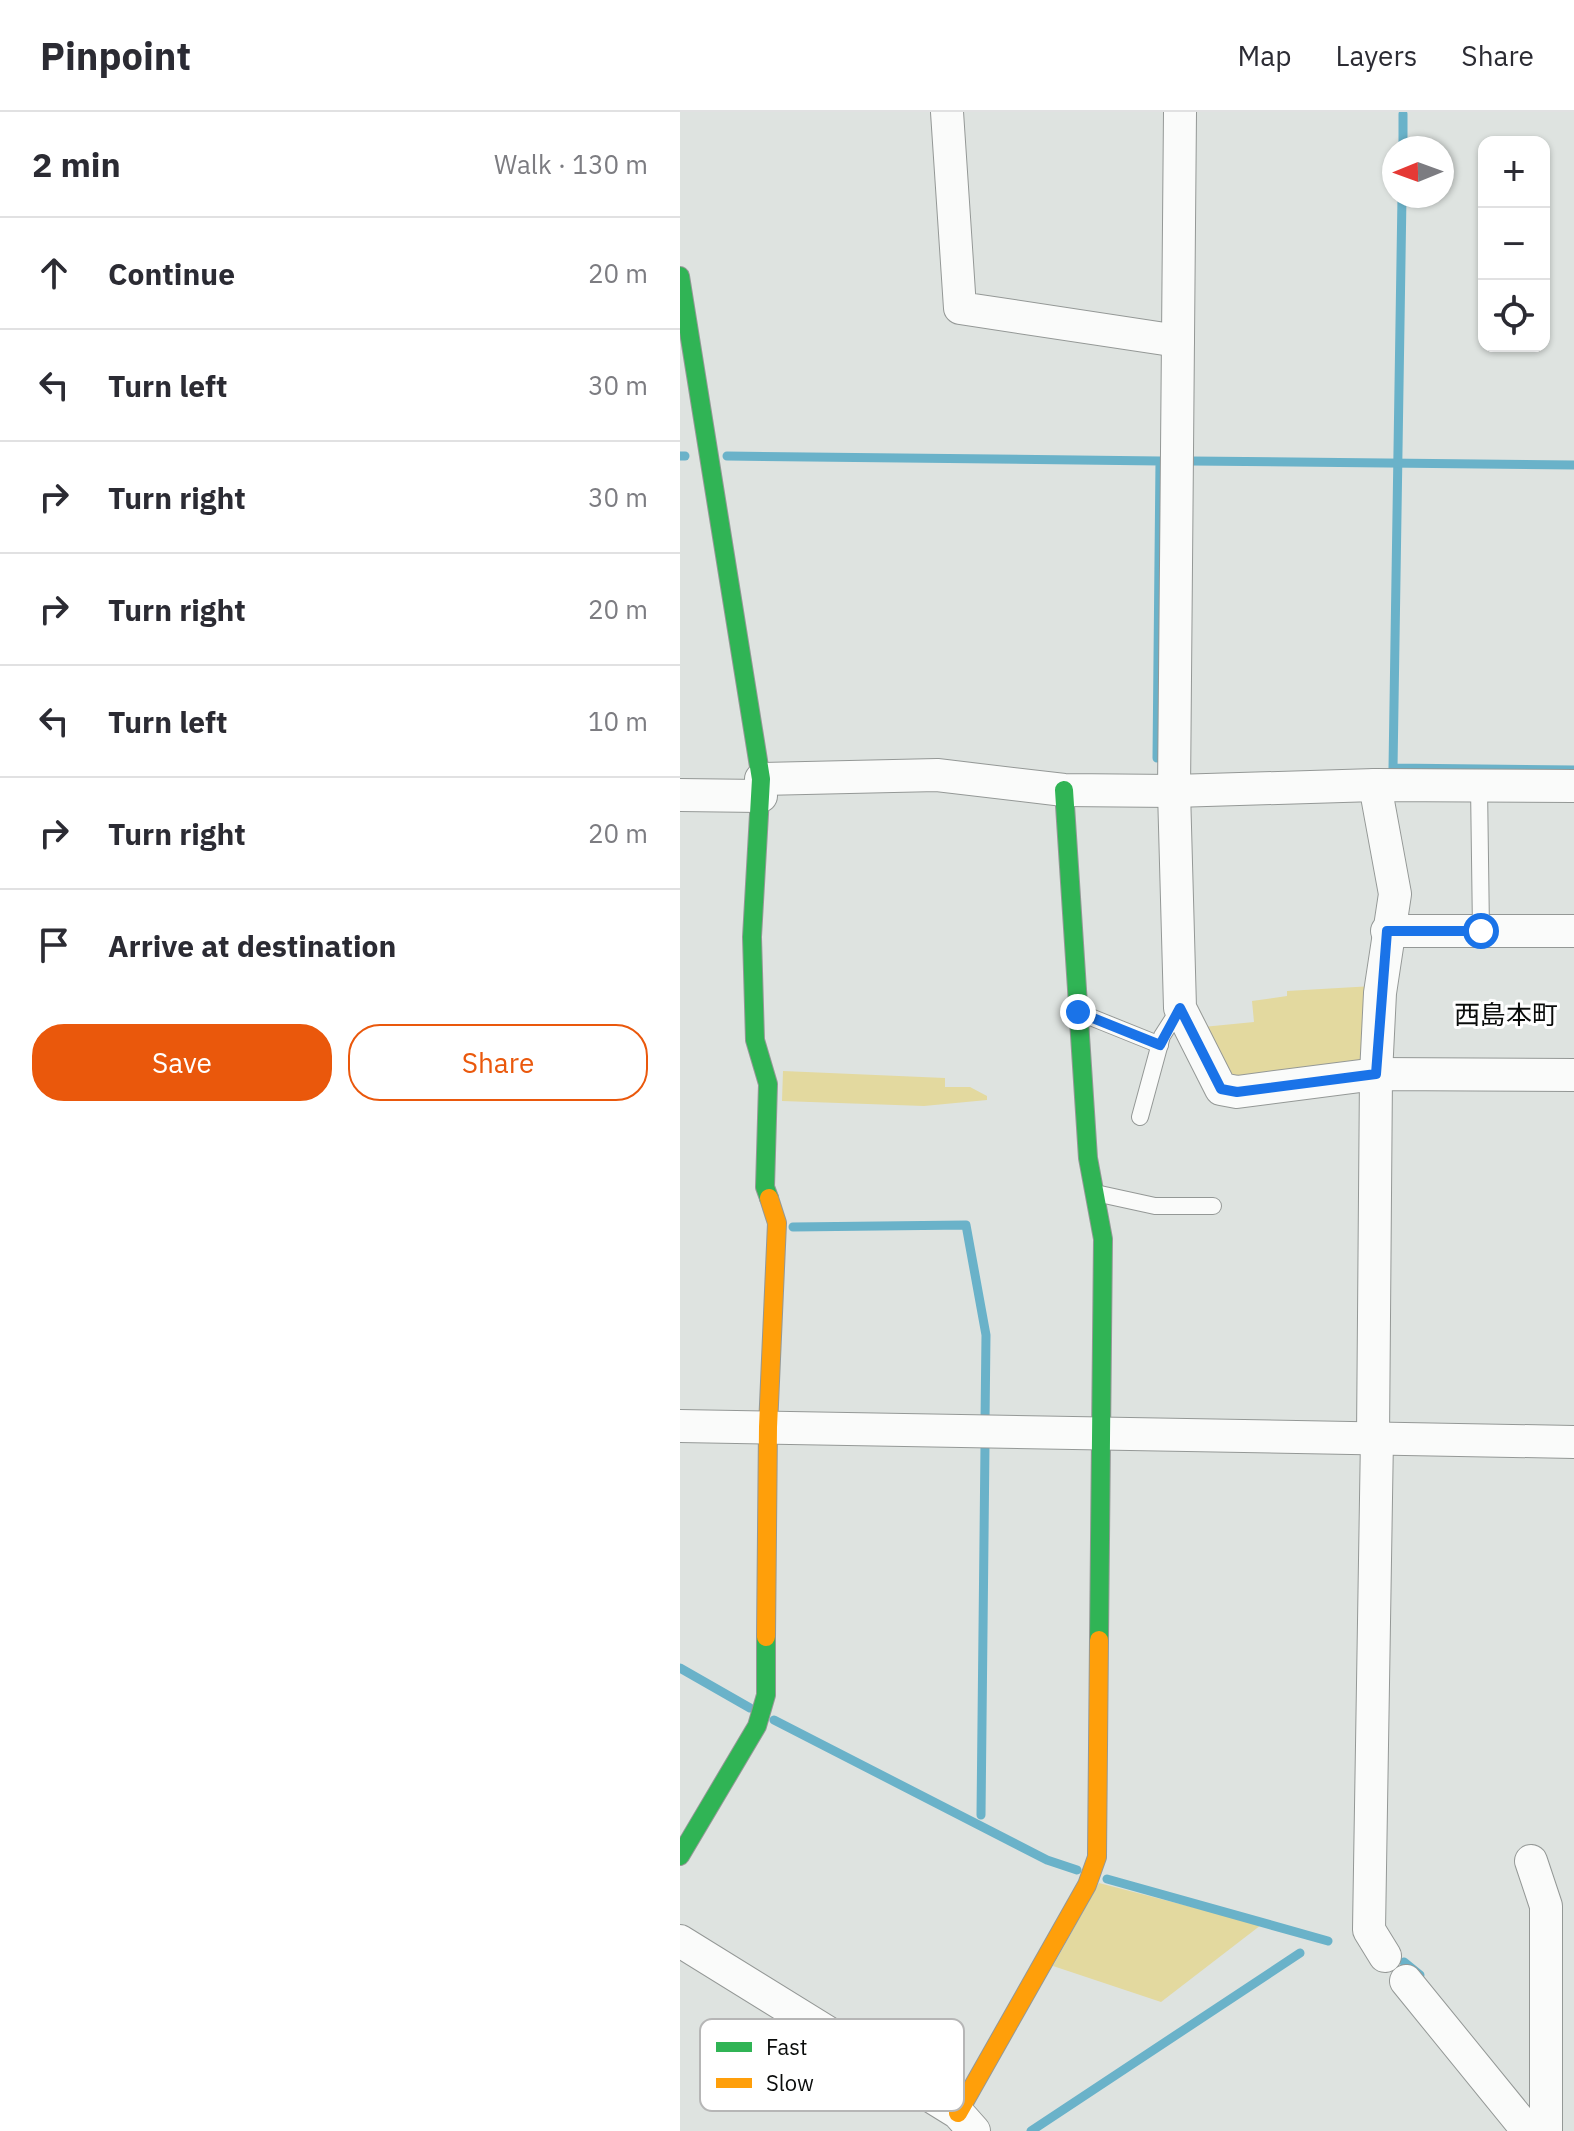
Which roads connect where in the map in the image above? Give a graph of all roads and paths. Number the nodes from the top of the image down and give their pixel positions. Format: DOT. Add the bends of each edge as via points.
graph roads {
  1 [pos="947,112"];
  2 [pos="1180,112"];
  3 [pos="680,276"];
  4 [pos="1178,341"];
  5 [pos="693,439"];
  6 [pos="1375,785"];
  7 [pos="1479,786"];
  8 [pos="1574,786"];
  9 [pos="761,788"];
  10 [pos="1064,790"];
  11 [pos="1174,791"];
  12 [pos="680,795"];
  13 [pos="1387,931"];
  14 [pos="1481,931"];
  15 [pos="1574,931"];
  16 [pos="1180,1008"];
  17 [pos="1078,1012"];
  18 [pos="1160,1045"];
  19 [pos="1376,1074"];
  20 [pos="1574,1075"];
  21 [pos="1140,1117"];
  22 [pos="1094,1193"];
  23 [pos="1213,1206"];
  24 [pos="680,1426"];
  25 [pos="768,1427"];
  26 [pos="1102,1432"];
  27 [pos="1375,1438"];
  28 [pos="1574,1442"];
  29 [pos="680,1856"];
  30 [pos="1531,1861"];
  31 [pos="1560,1907"];
  32 [pos="680,1941"];
  33 [pos="1385,1956"];
  34 [pos="1406,1981"];
  35 [pos="803,2019"];
  36 [pos="949,2111"];
  37 [pos="966,2122"];
  38 [pos="1546,2126"];
  1 -- 4 [label="street" via="960,308"];
  2 -- 4 [label="street"];
  3 -- 5 [label="street"];
  4 -- 11 [label="street"];
  5 -- 9 [label="street"];
  6 -- 7 [label="street"];
  6 -- 11 [label="street"];
  6 -- 13 [label="street" via="1395,894"];
  7 -- 8 [label="street"];
  7 -- 14 [label="lane"];
  9 -- 10 [label="street" via="937,775"];
  9 -- 12 [label="street"];
  9 -- 25 [label="street" via="752,937 755,1040 768,1084 765,1187 777,1223"];
  10 -- 11 [label="street"];
  10 -- 17 [label="street"];
  11 -- 16 [label="street"];
  13 -- 14 [label="street"];
  13 -- 19 [label="street"];
  14 -- 15 [label="street"];
  16 -- 18 [label="lane"];
  16 -- 19 [label="street" via="1221,1089 1237,1092"];
  17 -- 18 [label="lane"];
  17 -- 22 [label="street"];
  18 -- 21 [label="lane"];
  19 -- 20 [label="street"];
  19 -- 27 [label="street"];
  22 -- 23 [label="lane" via="1155,1206"];
  22 -- 26 [label="street" via="1103,1239"];
  24 -- 25 [label="street"];
  25 -- 26 [label="street"];
  25 -- 29 [label="street" via="766,1695 757,1726"];
  26 -- 27 [label="street"];
  26 -- 37 [label="street" via="1097,1857"];
  27 -- 28 [label="street"];
  27 -- 33 [label="street" via="1369,1930"];
  30 -- 31 [label="street"];
  31 -- 38 [label="street"];
  32 -- 35 [label="street"];
  34 -- 38 [label="street"];
  36 -- 37 [label="street"];
}
